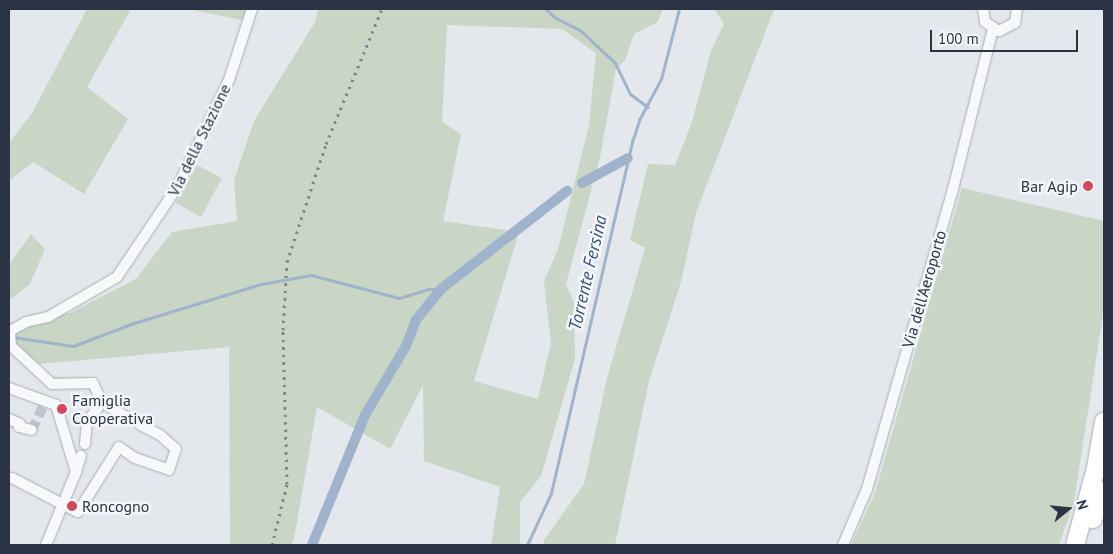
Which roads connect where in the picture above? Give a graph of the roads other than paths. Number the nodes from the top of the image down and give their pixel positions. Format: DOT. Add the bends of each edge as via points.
graph roads {
  1 [pos="252,9"];
  2 [pos="983,9"];
  3 [pos="1017,9"];
  4 [pos="993,29"];
  5 [pos="10,331"];
  6 [pos="52,384"];
  7 [pos="9,388"];
  8 [pos="102,402"];
  9 [pos="44,403"];
  10 [pos="126,417"];
  11 [pos="9,420"];
  12 [pos="1104,422"];
  13 [pos="140,425"];
  14 [pos="32,430"];
  15 [pos="85,444"];
  16 [pos="1104,454"];
  17 [pos="81,456"];
  18 [pos="76,472"];
  19 [pos="12,478"];
  20 [pos="1104,492"];
  21 [pos="64,504"];
  22 [pos="1093,519"];
  23 [pos="45,545"];
  24 [pos="843,545"];
  25 [pos="1075,545"];
  26 [pos="1083,545"];
  1 -- 5 [label="street, Via della Stazione" via="229,80 178,186 117,277 48,317 26,322"];
  2 -- 4 [label="street" via="985,22"];
  3 -- 4 [label="street" via="1017,17 1010,27"];
  4 -- 24 [label="street, Via dell'Aeroporto" via="953,189 867,490"];
  5 -- 6 [label="street, Via della Stazione" via="11,346"];
  6 -- 8 [label="street" via="94,382"];
  6 -- 9 [label="street"];
  7 -- 9 [label="street"];
  8 -- 10 [label="street"];
  8 -- 15 [label="street" via="88,422"];
  9 -- 18 [label="street" via="56,405"];
  11 -- 14 [label="street"];
  12 -- 25 [label="highway" via="1096,468"];
  13 -- 21 [label="street" via="160,435 176,449 169,470 135,458 119,447 78,512"];
  16 -- 22 [label="highway"];
  17 -- 18 [label="street"];
  18 -- 21 [label="street"];
  19 -- 21 [label="street"];
  20 -- 22 [label="highway"];
  21 -- 23 [label="street"];
  22 -- 26 [label="highway"];
}
